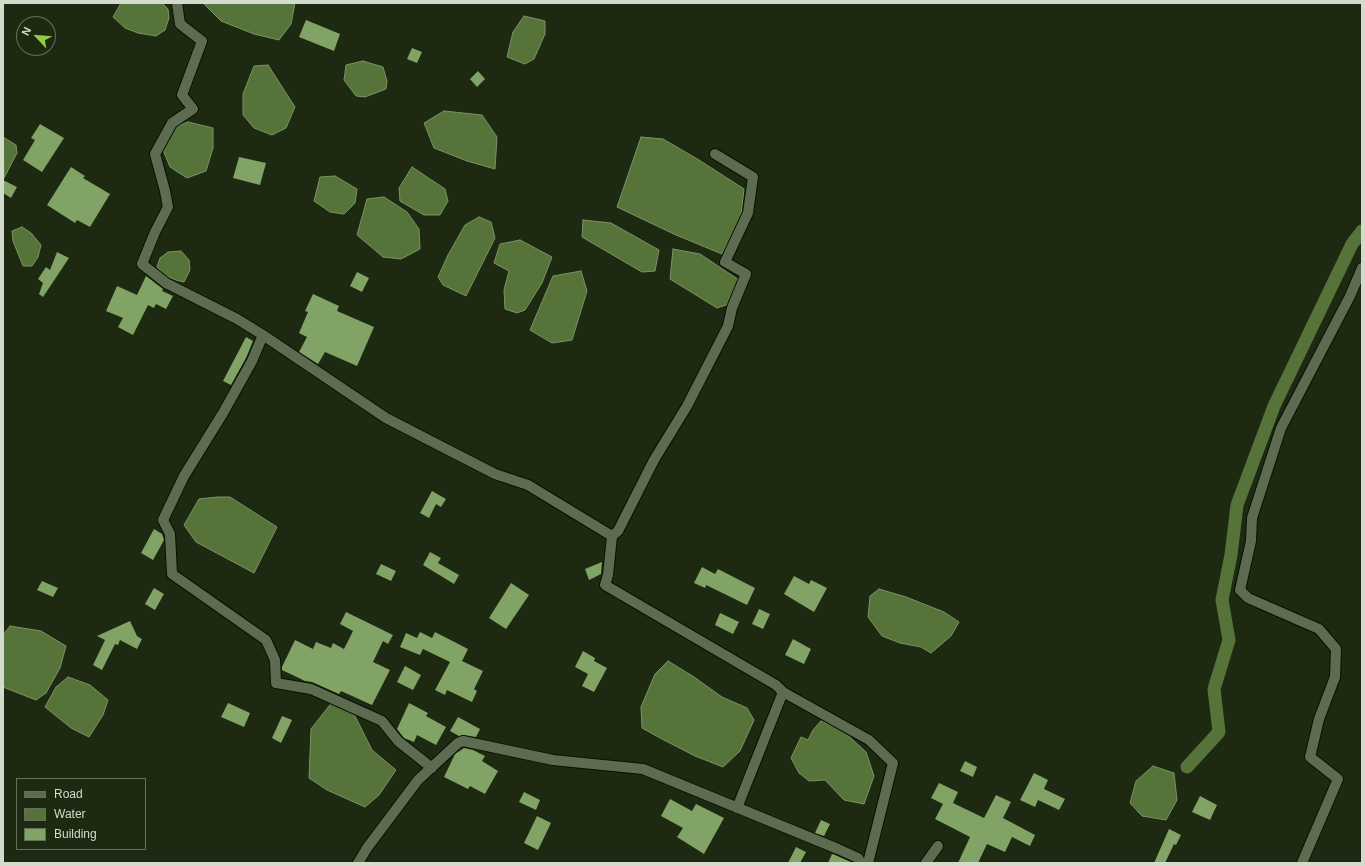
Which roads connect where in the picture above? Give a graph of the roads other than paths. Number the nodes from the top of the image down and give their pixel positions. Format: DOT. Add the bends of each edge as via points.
graph roads {
  1 [pos="177,3"];
  2 [pos="715,154"];
  3 [pos="1362,268"];
  4 [pos="263,336"];
  5 [pos="612,536"];
  6 [pos="783,692"];
  7 [pos="432,768"];
  8 [pos="737,808"];
  9 [pos="938,846"];
  10 [pos="358,863"];
  11 [pos="861,863"];
  12 [pos="868,863"];
  13 [pos="926,863"];
  14 [pos="1302,863"];
  1 -- 4 [label="street" via="180,24 202,41 182,95 193,109 172,123 155,154 168,207 142,264 166,283 237,319"];
  2 -- 5 [label="street" via="753,177 748,213 726,262 746,274 732,308 728,326 618,531"];
  3 -- 14 [label="street" via="1281,428 1252,518 1251,541 1240,590 1248,598 1319,629 1336,649 1335,677 1319,719 1310,757 1338,779"];
  4 -- 5 [label="street" via="386,418 495,474 528,485"];
  4 -- 7 [label="street" via="223,413 184,476 163,520 170,534 172,574 266,640 276,660 276,683 311,689 382,721 398,741"];
  5 -- 6 [label="street" via="605,585 776,685"];
  6 -- 8 [label="street"];
  6 -- 12 [label="street" via="869,740 893,763"];
  7 -- 8 [label="street" via="462,741 553,760 643,769"];
  7 -- 10 [label="street" via="418,780"];
  8 -- 11 [label="street" via="845,852 858,858"];
  9 -- 13 [label="street"];
}
